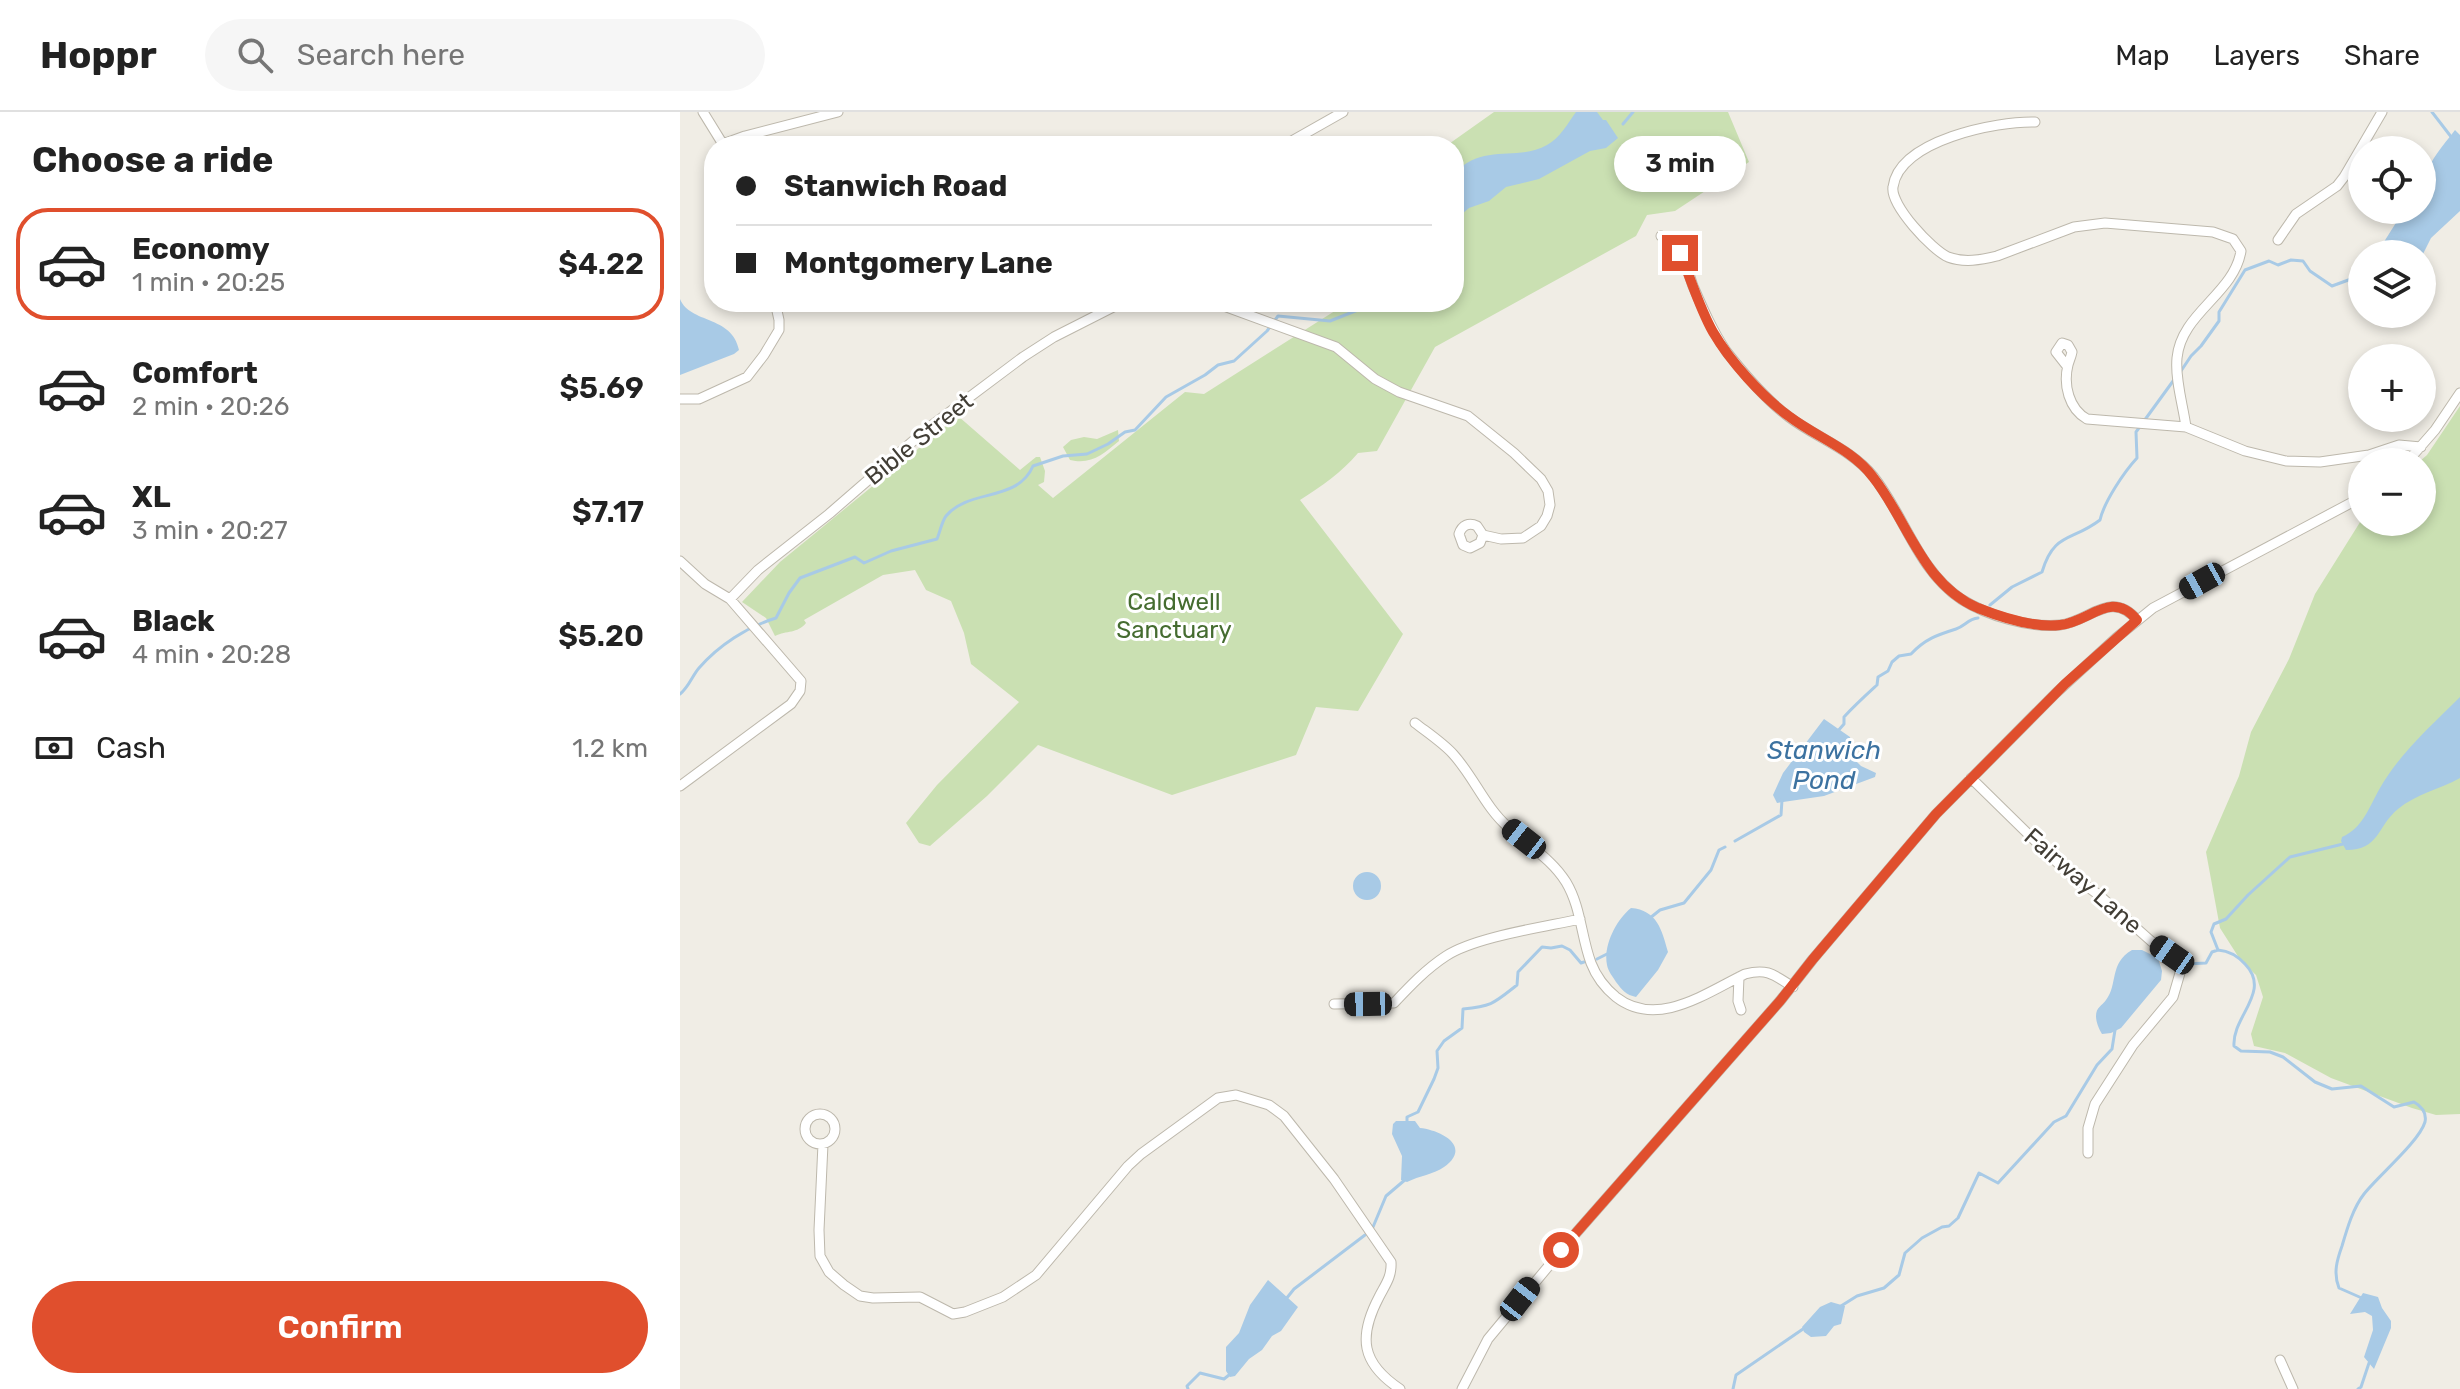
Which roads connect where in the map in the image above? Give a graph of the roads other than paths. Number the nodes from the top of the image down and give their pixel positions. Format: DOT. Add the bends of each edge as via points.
graph roads {
  1 [pos="703,112"];
  2 [pos="838,112"];
  3 [pos="1343,112"];
  4 [pos="2382,112"];
  5 [pos="2035,122"];
  6 [pos="718,136"];
  7 [pos="745,136"];
  8 [pos="1301,136"];
  9 [pos="1661,236"];
  10 [pos="2278,240"];
  11 [pos="777,312"];
  12 [pos="1104,312"];
  13 [pos="1239,312"];
  14 [pos="2067,366"];
  15 [pos="2460,393"];
  16 [pos="680,399"];
  17 [pos="2186,427"];
  18 [pos="2421,447"];
  19 [pos="2348,505"];
  20 [pos="1483,535"];
  21 [pos="680,561"];
  22 [pos="730,599"];
  23 [pos="2137,620"];
  24 [pos="1415,723"];
  25 [pos="1971,778"];
  26 [pos="680,786"];
  27 [pos="1580,919"];
  28 [pos="1739,977"];
  29 [pos="1793,987"];
  30 [pos="1334,1004"];
  31 [pos="1741,1010"];
  32 [pos="823,1144"];
  33 [pos="2088,1153"];
  34 [pos="2280,1360"];
  35 [pos="1400,1389"];
  36 [pos="1462,1389"];
  37 [pos="2293,1389"];
  1 -- 6 [label="street"];
  2 -- 7 [label="street"];
  3 -- 8 [label="street"];
  4 -- 10 [label="street" via="2337,186 2296,214"];
  5 -- 17 [label="street" via="2002,124 1932,143 1898,175 1894,199 1941,253 1960,260 1997,256 2088,224 2147,225 2233,239 2241,251 2237,267 2189,326 2177,356"];
  9 -- 23 [label="street" via="1680,253 1713,332 1728,353 1779,409 1850,454 1873,476 1947,588 2015,621 2064,625 2119,606"];
  11 -- 16 [label="street" via="779,330 747,377 699,399"];
  12 -- 22 [label="street, Bible Street" via="1038,346 967,399 758,570"];
  13 -- 20 [label="street" via="1336,347 1399,392 1468,416 1514,453 1548,491 1547,516 1523,538"];
  14 -- 17 [label="street" via="2068,391 2076,411 2087,419"];
  15 -- 18 [label="street"];
  17 -- 18 [label="street" via="2286,461 2320,462 2399,445"];
  19 -- 23 [label="street"];
  21 -- 22 [label="street"];
  22 -- 26 [label="street" via="801,681 800,691 791,704"];
  23 -- 25 [label="street"];
  24 -- 27 [label="street" via="1452,753 1508,827 1556,868"];
  25 -- 29 [label="street"];
  25 -- 33 [label="street, Fairway Lane" via="2067,872 2178,963 2173,997 2133,1045 2095,1104"];
  27 -- 28 [label="street" via="1595,973 1614,996 1635,1008 1674,1007"];
  27 -- 30 [label="street" via="1448,955 1394,1003"];
  28 -- 29 [label="street" via="1769,972"];
  28 -- 31 [label="street"];
  29 -- 36 [label="street" via="1531,1285 1488,1339"];
  32 -- 35 [label="street" via="820,1256 829,1272 860,1296 920,1297 953,1314 1003,1297 1036,1275 1128,1166 1218,1098 1236,1095 1269,1105 1284,1116 1334,1179 1391,1262 1389,1279 1366,1326 1366,1345 1384,1379"];
  34 -- 37 [label="street"];
}
